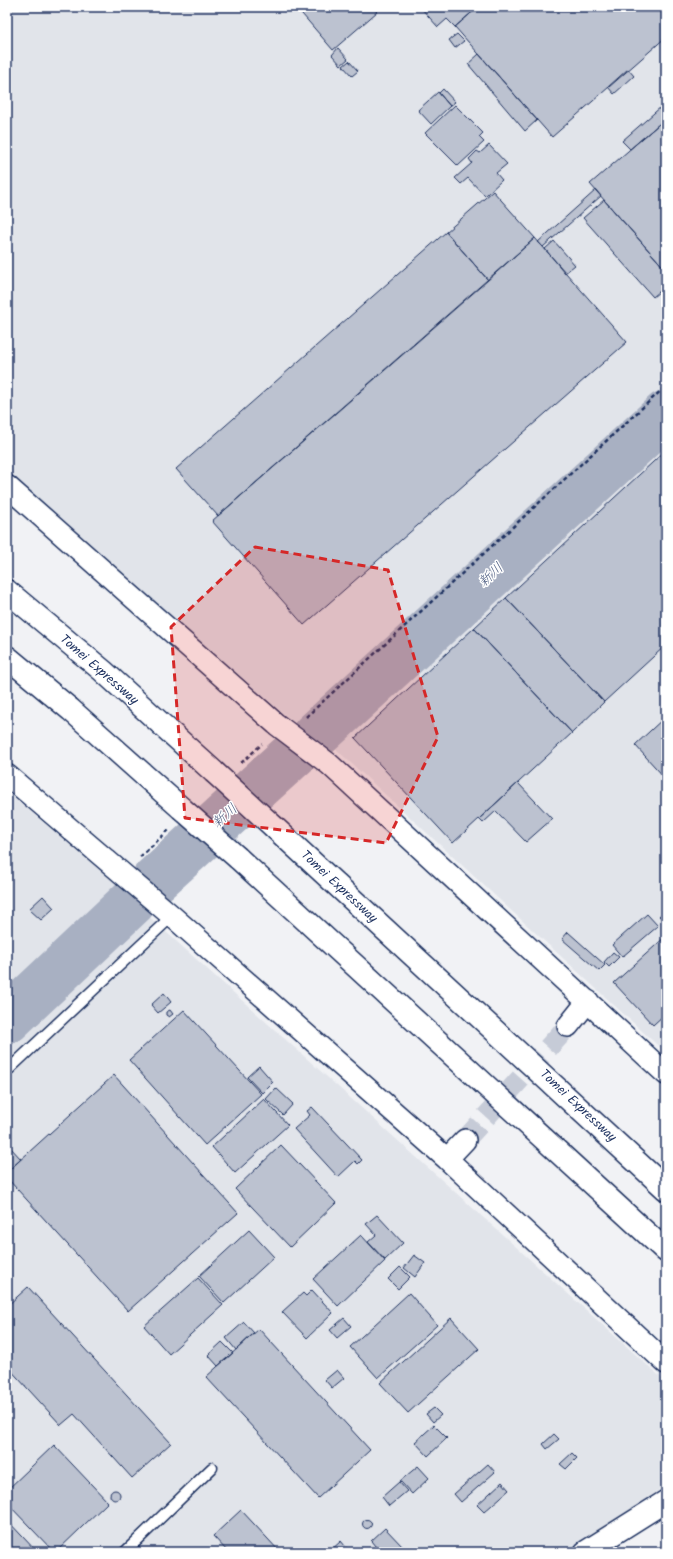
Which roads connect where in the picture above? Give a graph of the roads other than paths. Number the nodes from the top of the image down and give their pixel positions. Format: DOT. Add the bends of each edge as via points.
graph roads {
  1 [pos="7,486"];
  2 [pos="7,591"];
  3 [pos="7,657"];
  4 [pos="7,775"];
  5 [pos="172,916"];
  6 [pos="588,1001"];
  7 [pos="568,1026"];
  8 [pos="7,1071"];
  9 [pos="666,1074"];
  10 [pos="464,1140"];
  11 [pos="447,1159"];
  12 [pos="666,1189"];
  13 [pos="666,1251"];
  14 [pos="666,1363"];
  15 [pos="212,1468"];
  16 [pos="666,1501"];
  17 [pos="126,1552"];
  18 [pos="585,1552"];
  1 -- 6 [label="street" via="289,733 329,764"];
  2 -- 12 [label="highway, Tomei Expressway, bridge" via="102,671 214,772"];
  3 -- 13 [label="highway, bridge" via="71,710 178,816 238,858"];
  4 -- 5 [label="street"];
  5 -- 8 [label="lane"];
  5 -- 11 [label="street"];
  6 -- 7 [label="street"];
  6 -- 9 [label="street"];
  10 -- 11 [label="street"];
  11 -- 14 [label="street"];
  15 -- 17 [label="lane"];
  16 -- 18 [label="street"];
}
